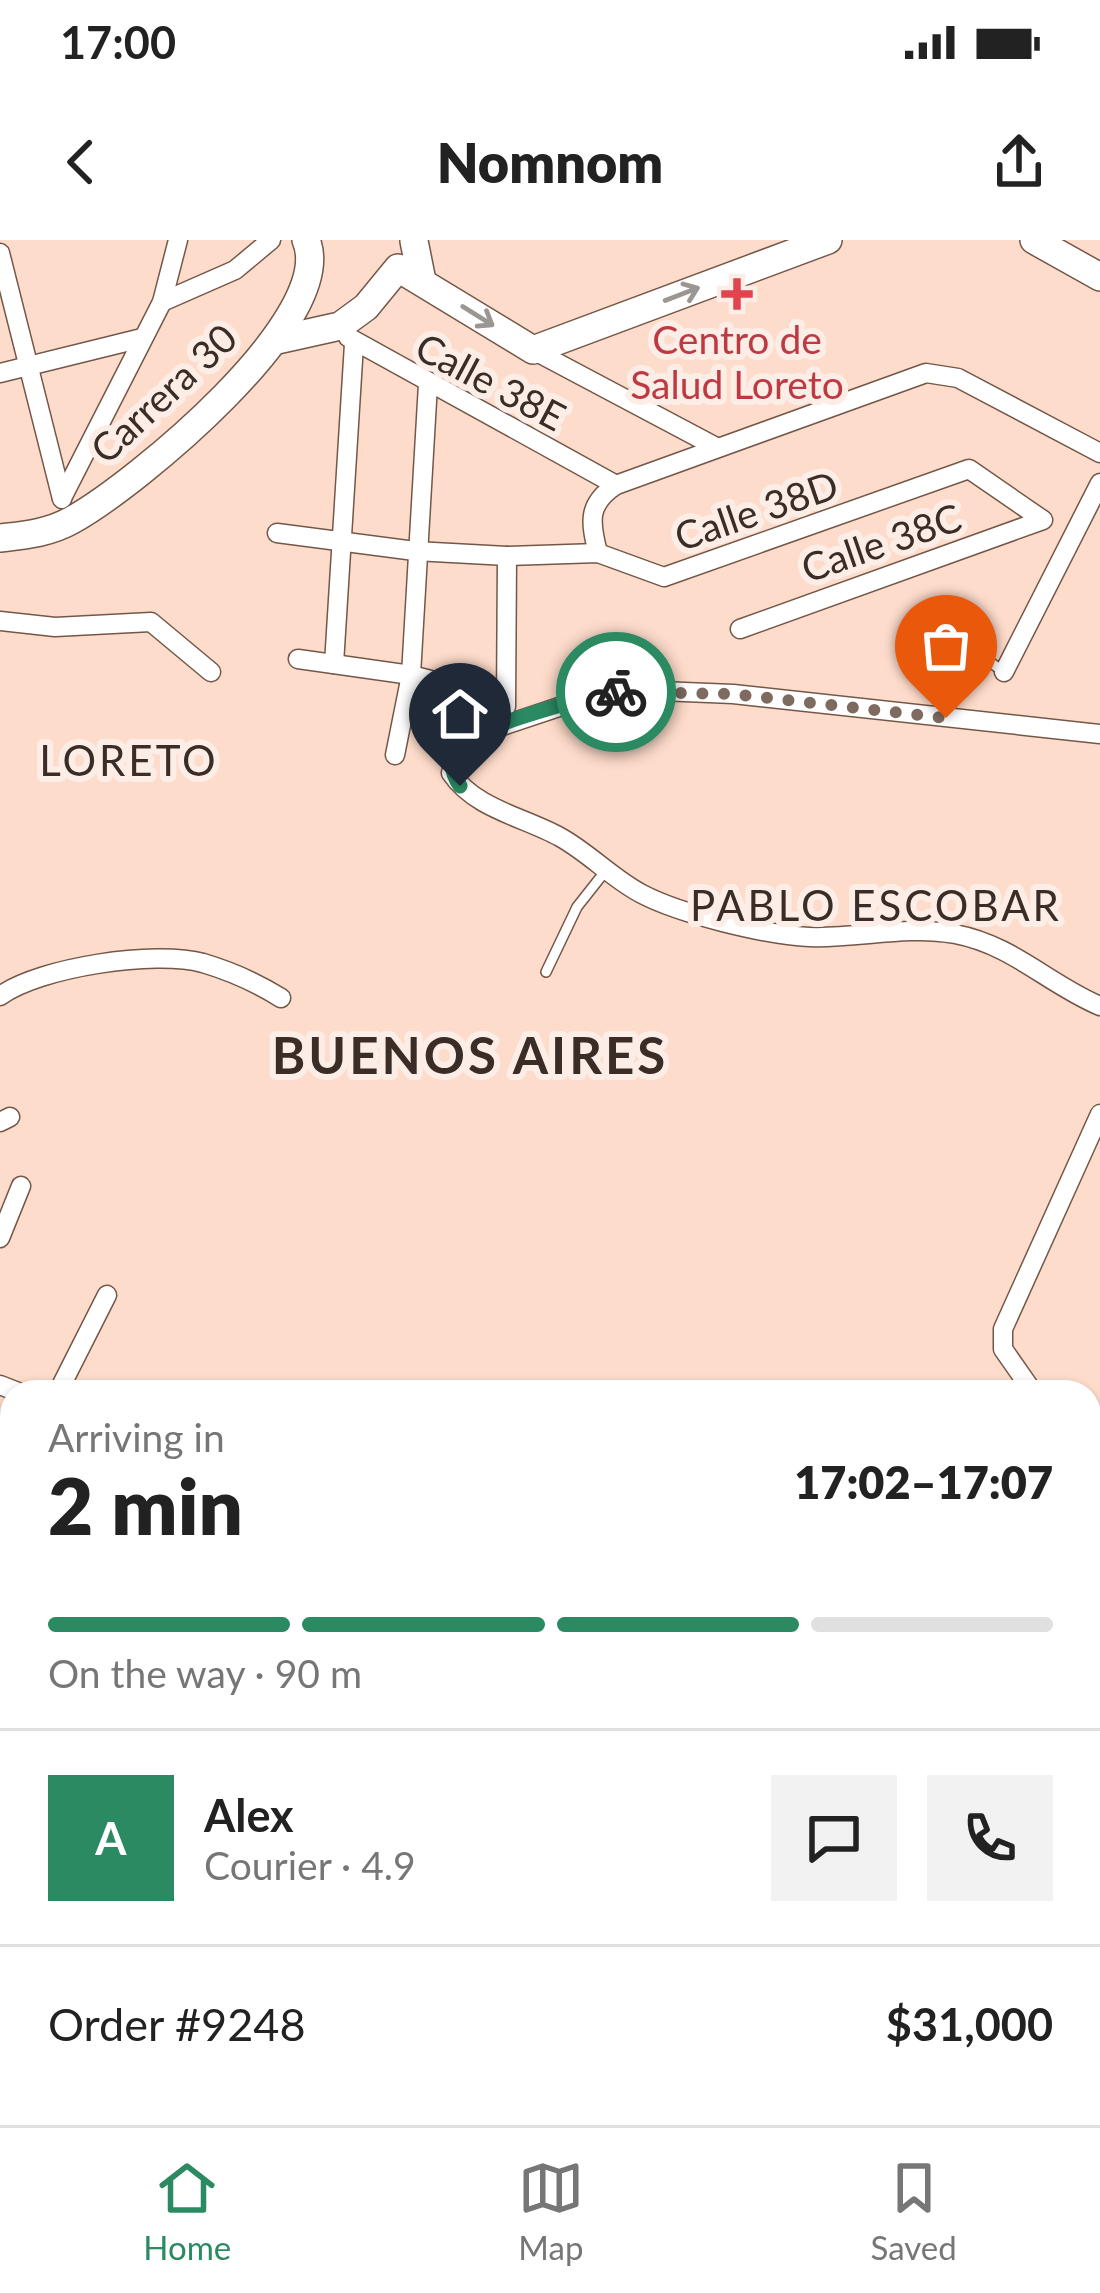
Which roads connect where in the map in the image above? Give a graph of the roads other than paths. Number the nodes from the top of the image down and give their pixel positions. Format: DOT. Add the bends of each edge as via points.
graph roads {
  1 [pos="178,240"];
  2 [pos="271,240"];
  3 [pos="306,240"];
  4 [pos="828,240"];
  5 [pos="1034,240"];
  6 [pos="414,241"];
  7 [pos="0,254"];
  8 [pos="410,274"];
  9 [pos="1100,277"];
  10 [pos="303,295"];
  11 [pos="161,302"];
  12 [pos="340,333"];
  13 [pos="142,338"];
  14 [pos="277,340"];
  15 [pos="533,350"];
  16 [pos="30,367"];
  17 [pos="0,373"];
  18 [pos="428,384"];
  19 [pos="716,447"];
  20 [pos="1100,453"];
  21 [pos="969,469"];
  22 [pos="1100,483"];
  23 [pos="616,485"];
  24 [pos="65,510"];
  25 [pos="277,533"];
  26 [pos="0,538"];
  27 [pos="344,545"];
  28 [pos="415,551"];
  29 [pos="598,553"];
  30 [pos="508,556"];
  31 [pos="931,620"];
  32 [pos="0,621"];
  33 [pos="740,628"];
  34 [pos="298,659"];
  35 [pos="334,664"];
  36 [pos="211,672"];
  37 [pos="1004,672"];
  38 [pos="411,675"];
  39 [pos="505,699"];
  40 [pos="508,724"];
  41 [pos="1100,734"];
  42 [pos="395,754"];
  43 [pos="608,868"];
  44 [pos="546,972"];
  45 [pos="7,991"];
  46 [pos="280,998"];
  47 [pos="1100,1006"];
  48 [pos="1100,1114"];
  49 [pos="21,1186"];
  50 [pos="0,1238"];
  51 [pos="107,1294"];
  52 [pos="64,1380"];
  53 [pos="1025,1380"];
  1 -- 11 [label="street"];
  2 -- 11 [label="street" via="235,271"];
  3 -- 10 [label="street, Carrera 30" via="312,266"];
  15 -- 4 [label="street, one-way"];
  5 -- 9 [label="street"];
  6 -- 8 [label="street"];
  7 -- 16 [label="street"];
  8 -- 12 [label="street"];
  8 -- 15 [label="street, one-way"];
  10 -- 12 [label="street" via="304,313"];
  10 -- 14 [label="street, Carrera 30"];
  11 -- 13 [label="street"];
  12 -- 14 [label="street"];
  12 -- 18 [label="street, Calle 38E"];
  12 -- 27 [label="street"];
  13 -- 16 [label="street"];
  13 -- 24 [label="street"];
  14 -- 24 [label="street, Carrera 30" via="106,500"];
  15 -- 19 [label="street"];
  16 -- 17 [label="street"];
  16 -- 24 [label="street"];
  18 -- 23 [label="street, Calle 38E"];
  18 -- 28 [label="street"];
  19 -- 20 [label="street" via="943,372"];
  19 -- 23 [label="street"];
  21 -- 29 [label="street, Calle 38D" via="664,577"];
  21 -- 33 [label="street, Calle 38C" via="1043,520"];
  22 -- 37 [label="street"];
  23 -- 29 [label="street" via="591,511"];
  24 -- 26 [label="street, Carrera 30" via="41,533"];
  25 -- 27 [label="street, Calle 38D"];
  27 -- 28 [label="street, Calle 38D"];
  27 -- 35 [label="street"];
  28 -- 30 [label="street, Calle 38D"];
  28 -- 38 [label="street"];
  29 -- 30 [label="street, Calle 38D"];
  30 -- 39 [label="street"];
  31 -- 37 [label="lane"];
  32 -- 36 [label="street" via="151,622"];
  34 -- 35 [label="street"];
  35 -- 38 [label="street"];
  38 -- 39 [label="street"];
  38 -- 42 [label="street"];
  39 -- 40 [label="street"];
  40 -- 41 [label="street" via="636,690"];
  40 -- 43 [label="street" via="472,736 453,757 460,786"];
  43 -- 44 [label="lane" via="577,907"];
  43 -- 47 [label="street" via="640,893 758,930 837,938 927,930 983,942"];
  45 -- 46 [label="street" via="102,965 182,961"];
  48 -- 53 [label="street" via="1003,1329 1003,1349"];
  49 -- 50 [label="street"];
  51 -- 52 [label="street"];
}
